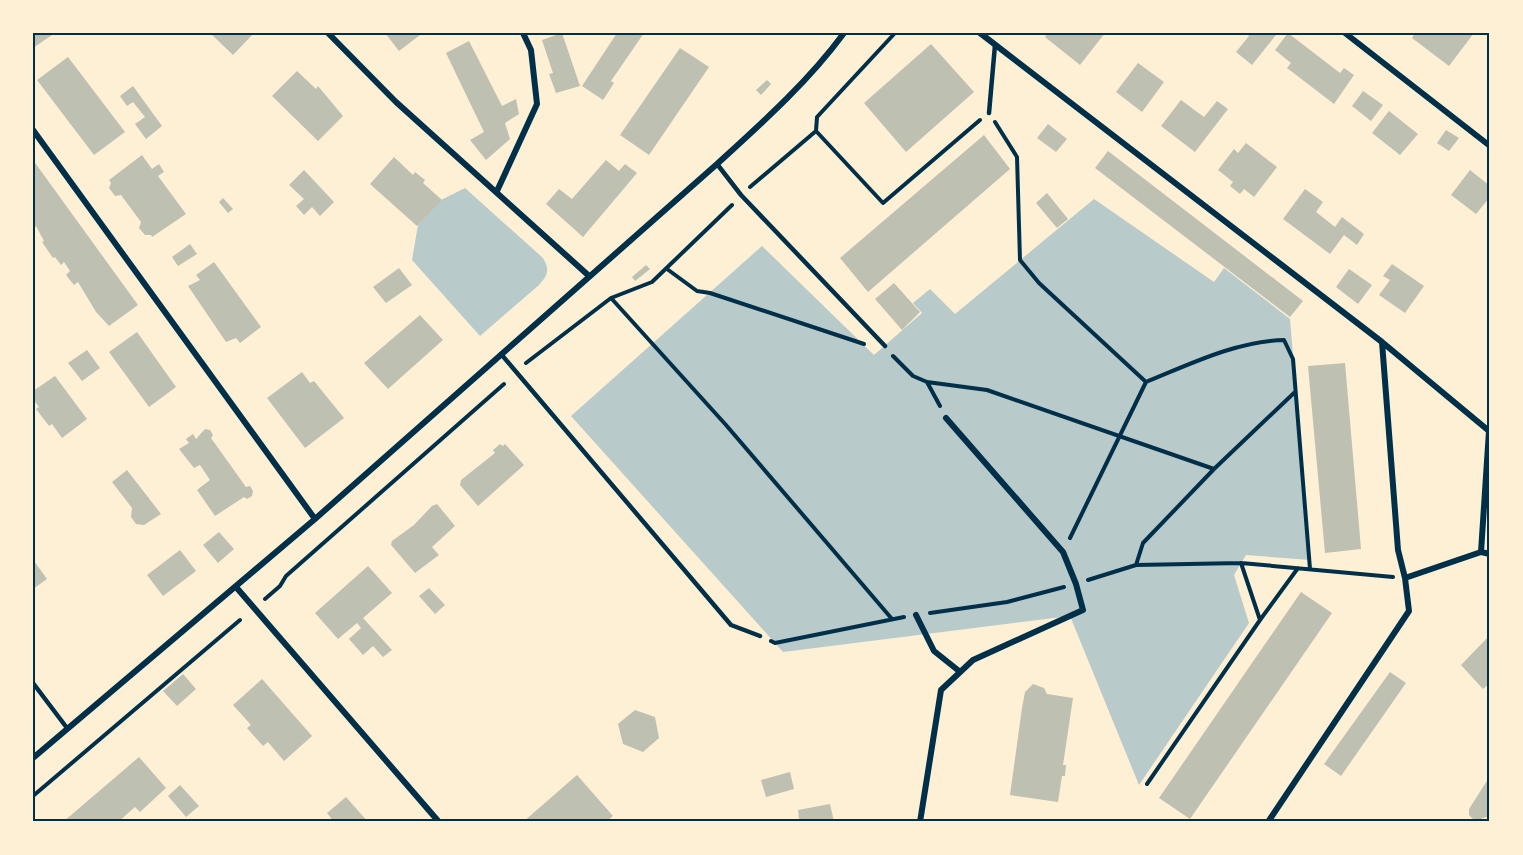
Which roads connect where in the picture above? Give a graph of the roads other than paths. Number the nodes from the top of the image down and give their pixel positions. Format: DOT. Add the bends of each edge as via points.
graph roads {
  1 [pos="328,33"];
  2 [pos="523,33"];
  3 [pos="844,33"];
  4 [pos="980,33"];
  5 [pos="1345,33"];
  6 [pos="995,45"];
  7 [pos="989,113"];
  8 [pos="33,130"];
  9 [pos="1490,146"];
  10 [pos="717,164"];
  11 [pos="497,191"];
  12 [pos="588,275"];
  13 [pos="1382,342"];
  14 [pos="885,346"];
  15 [pos="501,354"];
  16 [pos="946,418"];
  17 [pos="315,519"];
  18 [pos="1481,552"];
  19 [pos="1490,554"];
  20 [pos="1405,579"];
  21 [pos="236,587"];
  22 [pos="916,615"];
  23 [pos="760,636"];
  24 [pos="959,671"];
  25 [pos="33,683"];
  26 [pos="67,728"];
  27 [pos="33,758"];
  28 [pos="439,822"];
  29 [pos="920,822"];
  30 [pos="1268,822"];
  1 -- 11 [label="street" via="396,102"];
  2 -- 11 [label="street" via="531,50 537,104"];
  3 -- 10 [label="street" via="780,105"];
  4 -- 6 [label="street"];
  5 -- 9 [label="street"];
  6 -- 7 [label="lane"];
  6 -- 13 [label="street"];
  8 -- 17 [label="street"];
  10 -- 12 [label="street"];
  10 -- 14 [label="lane" via="741,195"];
  11 -- 12 [label="street"];
  12 -- 15 [label="street"];
  13 -- 18 [label="street" via="1489,431"];
  13 -- 20 [label="street" via="1398,550"];
  15 -- 17 [label="street"];
  15 -- 23 [label="lane" via="731,625"];
  16 -- 24 [label="street" via="1063,552 1083,610 973,660"];
  17 -- 21 [label="street"];
  18 -- 19 [label="street"];
  18 -- 20 [label="street"];
  20 -- 30 [label="street" via="1409,611"];
  21 -- 26 [label="street"];
  21 -- 28 [label="street"];
  22 -- 24 [label="street" via="934,651"];
  24 -- 29 [label="street" via="941,690"];
  25 -- 26 [label="lane"];
  26 -- 27 [label="street"];
}
